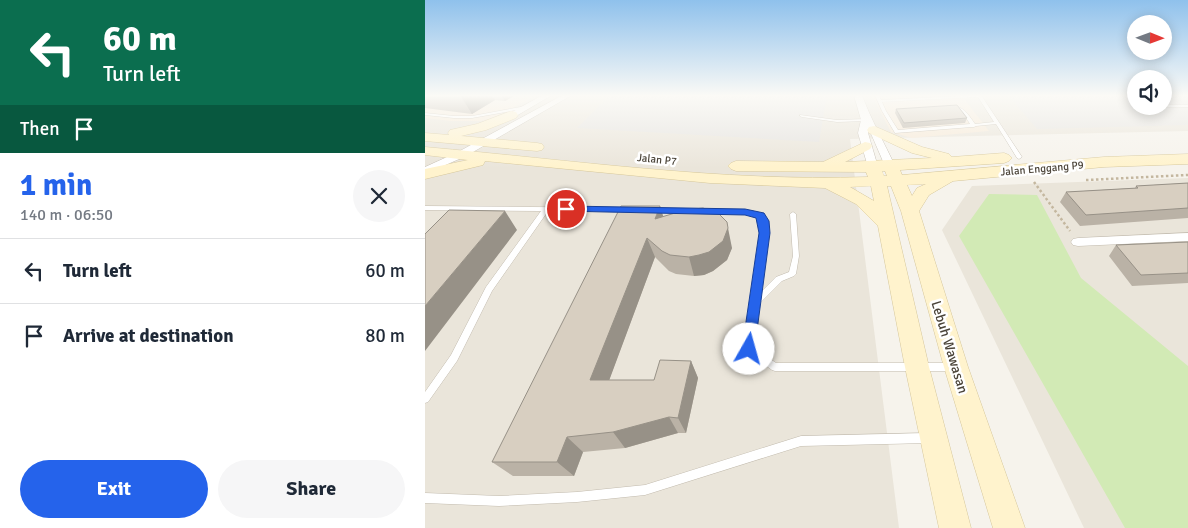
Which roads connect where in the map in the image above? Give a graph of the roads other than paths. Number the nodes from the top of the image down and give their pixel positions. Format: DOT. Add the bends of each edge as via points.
graph roads {
  1 [pos="510,120"];
  2 [pos="513,120"];
  3 [pos="517,120"];
  4 [pos="827,120"];
  5 [pos="849,120"];
  6 [pos="868,120"];
  7 [pos="889,120"];
  8 [pos="969,120"];
  9 [pos="994,120"];
  10 [pos="996,123"];
  11 [pos="870,125"];
  12 [pos="974,126"];
  13 [pos="425,141"];
  14 [pos="478,141"];
  15 [pos="527,146"];
  16 [pos="865,146"];
  17 [pos="1188,150"];
  18 [pos="445,152"];
  19 [pos="462,154"];
  20 [pos="1019,157"];
  21 [pos="512,159"];
  22 [pos="1188,159"];
  23 [pos="965,160"];
  24 [pos="425,162"];
  25 [pos="425,173"];
  26 [pos="893,173"];
  27 [pos="875,174"];
  28 [pos="820,175"];
  29 [pos="951,176"];
  30 [pos="425,208"];
  31 [pos="546,209"];
  32 [pos="636,210"];
  33 [pos="645,210"];
  34 [pos="910,211"];
  35 [pos="793,214"];
  36 [pos="886,223"];
  37 [pos="1188,237"];
  38 [pos="1078,242"];
  39 [pos="755,302"];
  40 [pos="917,367"];
  41 [pos="956,367"];
  42 [pos="425,399"];
  43 [pos="933,438"];
  44 [pos="425,498"];
  45 [pos="955,528"];
  46 [pos="1009,528"];
  1 -- 13 [label="main road"];
  2 -- 14 [label="street"];
  3 -- 15 [label="main road"];
  4 -- 11 [label="lane"];
  5 -- 11 [label="lane"];
  6 -- 11 [label="street"];
  7 -- 12 [label="lane" via="897,132"];
  8 -- 12 [label="lane"];
  9 -- 10 [label="lane"];
  10 -- 12 [label="lane"];
  10 -- 20 [label="lane"];
  11 -- 16 [label="street" via="863,132"];
  11 -- 23 [label="main road" via="917,150"];
  11 -- 26 [label="street"];
  13 -- 14 [label="main road, Jalan P7"];
  13 -- 18 [label="main road, Jalan P7"];
  14 -- 15 [label="main road, Jalan P7"];
  14 -- 18 [label="street"];
  14 -- 19 [label="street"];
  15 -- 28 [label="main road, Jalan P7"];
  16 -- 27 [label="street"];
  16 -- 28 [label="main road" via="837,161"];
  17 -- 20 [label="main road, Jalan Enggang P9"];
  18 -- 19 [label="main road, Jalan P7"];
  18 -- 24 [label="street"];
  19 -- 21 [label="main road, Jalan P7"];
  19 -- 25 [label="street"];
  20 -- 23 [label="main road, Jalan Enggang P9"];
  21 -- 25 [label="main road" via="475,162"];
  21 -- 28 [label="main road, Jalan P7" via="710,178"];
  22 -- 29 [label="main road, Jalan Enggang P9" via="1104,162"];
  23 -- 26 [label="main road"];
  26 -- 27 [label="main road"];
  26 -- 29 [label="main road, Jalan Enggang P9"];
  26 -- 34 [label="main road, Lebuh Wawasan"];
  27 -- 28 [label="main road"];
  27 -- 36 [label="main road"];
  28 -- 36 [label="main road" via="863,200"];
  29 -- 34 [label="main road" via="923,192"];
  30 -- 31 [label="lane"];
  31 -- 32 [label="lane"];
  31 -- 42 [label="lane" via="489,289 454,358"];
  33 -- 39 [label="lane" via="760,215 765,233"];
  34 -- 41 [label="main road, Lebuh Wawasan"];
  35 -- 39 [label="lane" via="796,256 792,274 779,280"];
  36 -- 40 [label="main road"];
  37 -- 38 [label="street"];
  39 -- 40 [label="lane" via="749,349 775,367"];
  40 -- 41 [label="lane"];
  40 -- 43 [label="main road"];
  41 -- 46 [label="main road, Lebuh Wawasan"];
  43 -- 44 [label="lane" via="801,441 645,490 499,502"];
  43 -- 45 [label="main road"];
}
